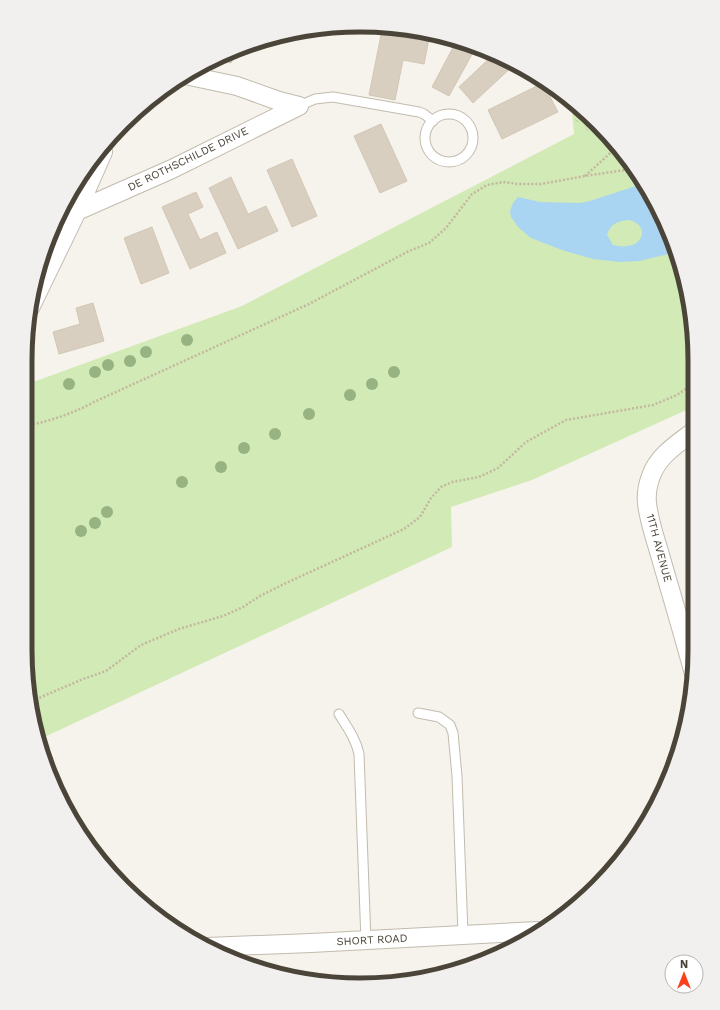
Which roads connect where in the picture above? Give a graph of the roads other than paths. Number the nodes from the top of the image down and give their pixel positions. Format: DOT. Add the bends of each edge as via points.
graph roads {
  1 [pos="194,77"];
  2 [pos="299,106"];
  3 [pos="433,121"];
  4 [pos="99,162"];
  5 [pos="77,212"];
  6 [pos="40,288"];
  7 [pos="688,436"];
  8 [pos="688,652"];
  9 [pos="418,713"];
  10 [pos="339,714"];
  11 [pos="528,931"];
  12 [pos="463,934"];
  13 [pos="366,941"];
  14 [pos="220,946"];
  1 -- 2 [label="street" via="237,86"];
  2 -- 3 [label="lane, DE ROTHSCHILDE DRIVE" via="315,99 333,98 419,112"];
  2 -- 5 [label="street, DE ROTHSCHILDE DRIVE" via="172,169"];
  3 -- 3 [label="lane" via="446,114 454,115 471,127 473,142 460,160 438,159 428,148 426,134 428,126"];
  4 -- 5 [label="street"];
  5 -- 6 [label="street"];
  7 -- 8 [label="street, 11TH AVENUE" via="663,456 655,467 647,498"];
  9 -- 12 [label="lane" via="439,717 450,725 453,733"];
  10 -- 13 [label="lane" via="358,744"];
  11 -- 12 [label="street, SHORT ROAD"];
  12 -- 13 [label="street, SHORT ROAD"];
  13 -- 14 [label="street, SHORT ROAD"];
}
